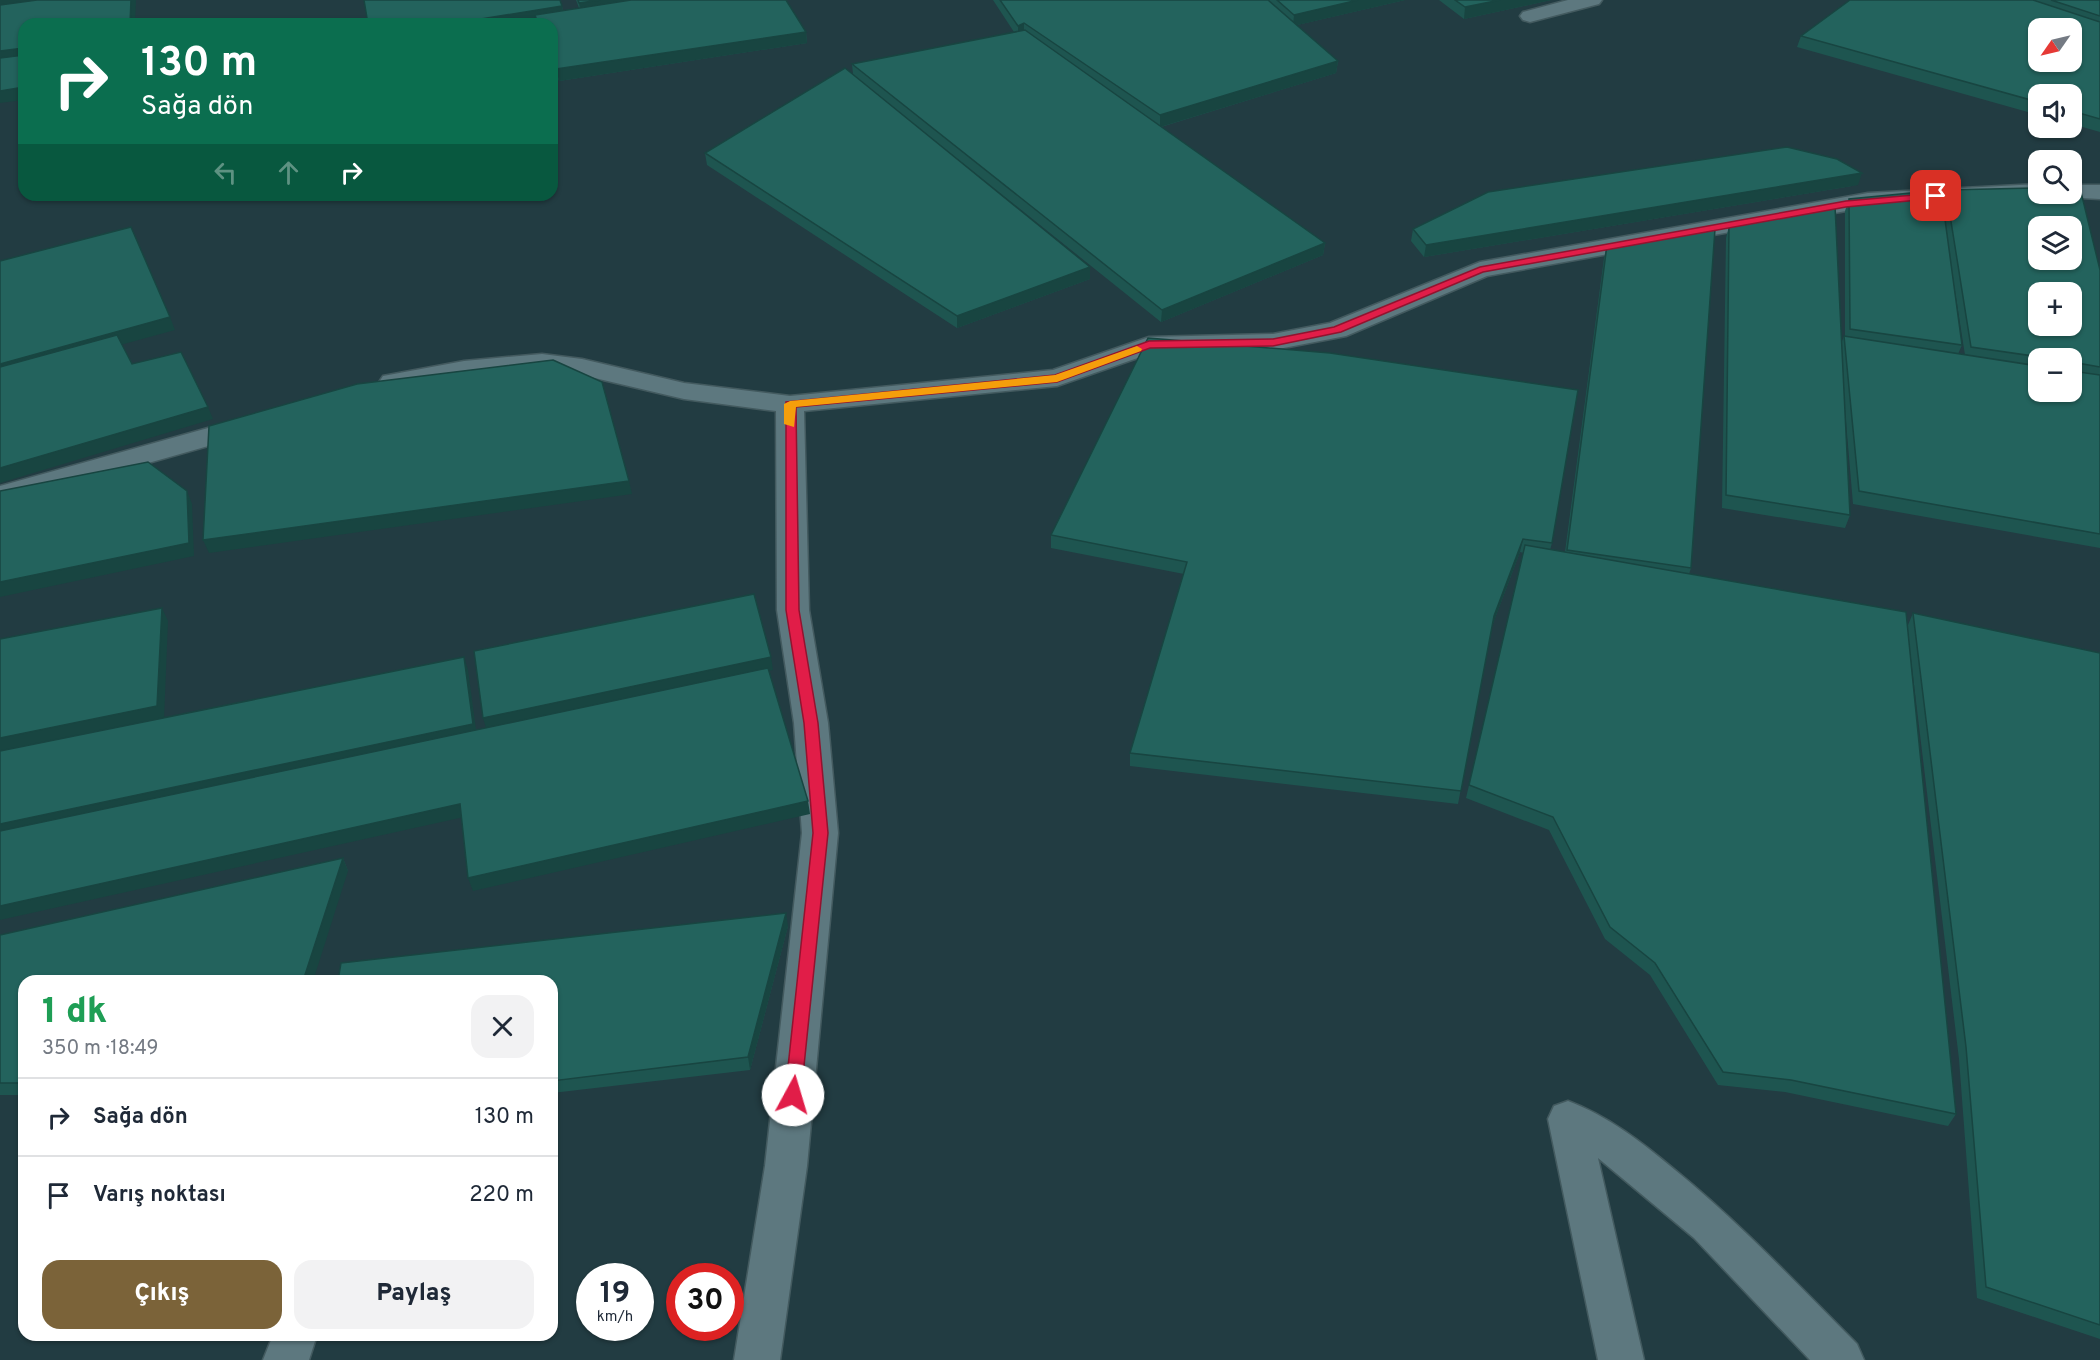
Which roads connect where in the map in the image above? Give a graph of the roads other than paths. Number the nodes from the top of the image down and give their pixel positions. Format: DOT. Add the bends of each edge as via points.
graph roads {
  1 [pos="1592,0"];
  2 [pos="1530,16"];
  3 [pos="2028,192"];
  4 [pos="2082,192"];
  5 [pos="2100,192"];
  6 [pos="371,388"];
  7 [pos="790,404"];
  8 [pos="280,416"];
  9 [pos="0,496"];
  10 [pos="293,1341"];
  11 [pos="286,1360"];
  12 [pos="757,1360"];
  13 [pos="1621,1360"];
  14 [pos="1841,1360"];
  1 -- 2 [label="street"];
  3 -- 7 [label="street" via="1868,200 1480,270 1337,330 1273,342 1149,345 1057,378"];
  4 -- 5 [label="street"];
  6 -- 7 [label="street" via="464,369 542,362 582,367 684,391"];
  7 -- 12 [label="street" via="793,610 811,723 820,833 786,1166"];
  8 -- 9 [label="street"];
  10 -- 11 [label="street"];
  13 -- 14 [label="street" via="1568,1119 1623,1152 1709,1224"];
}
